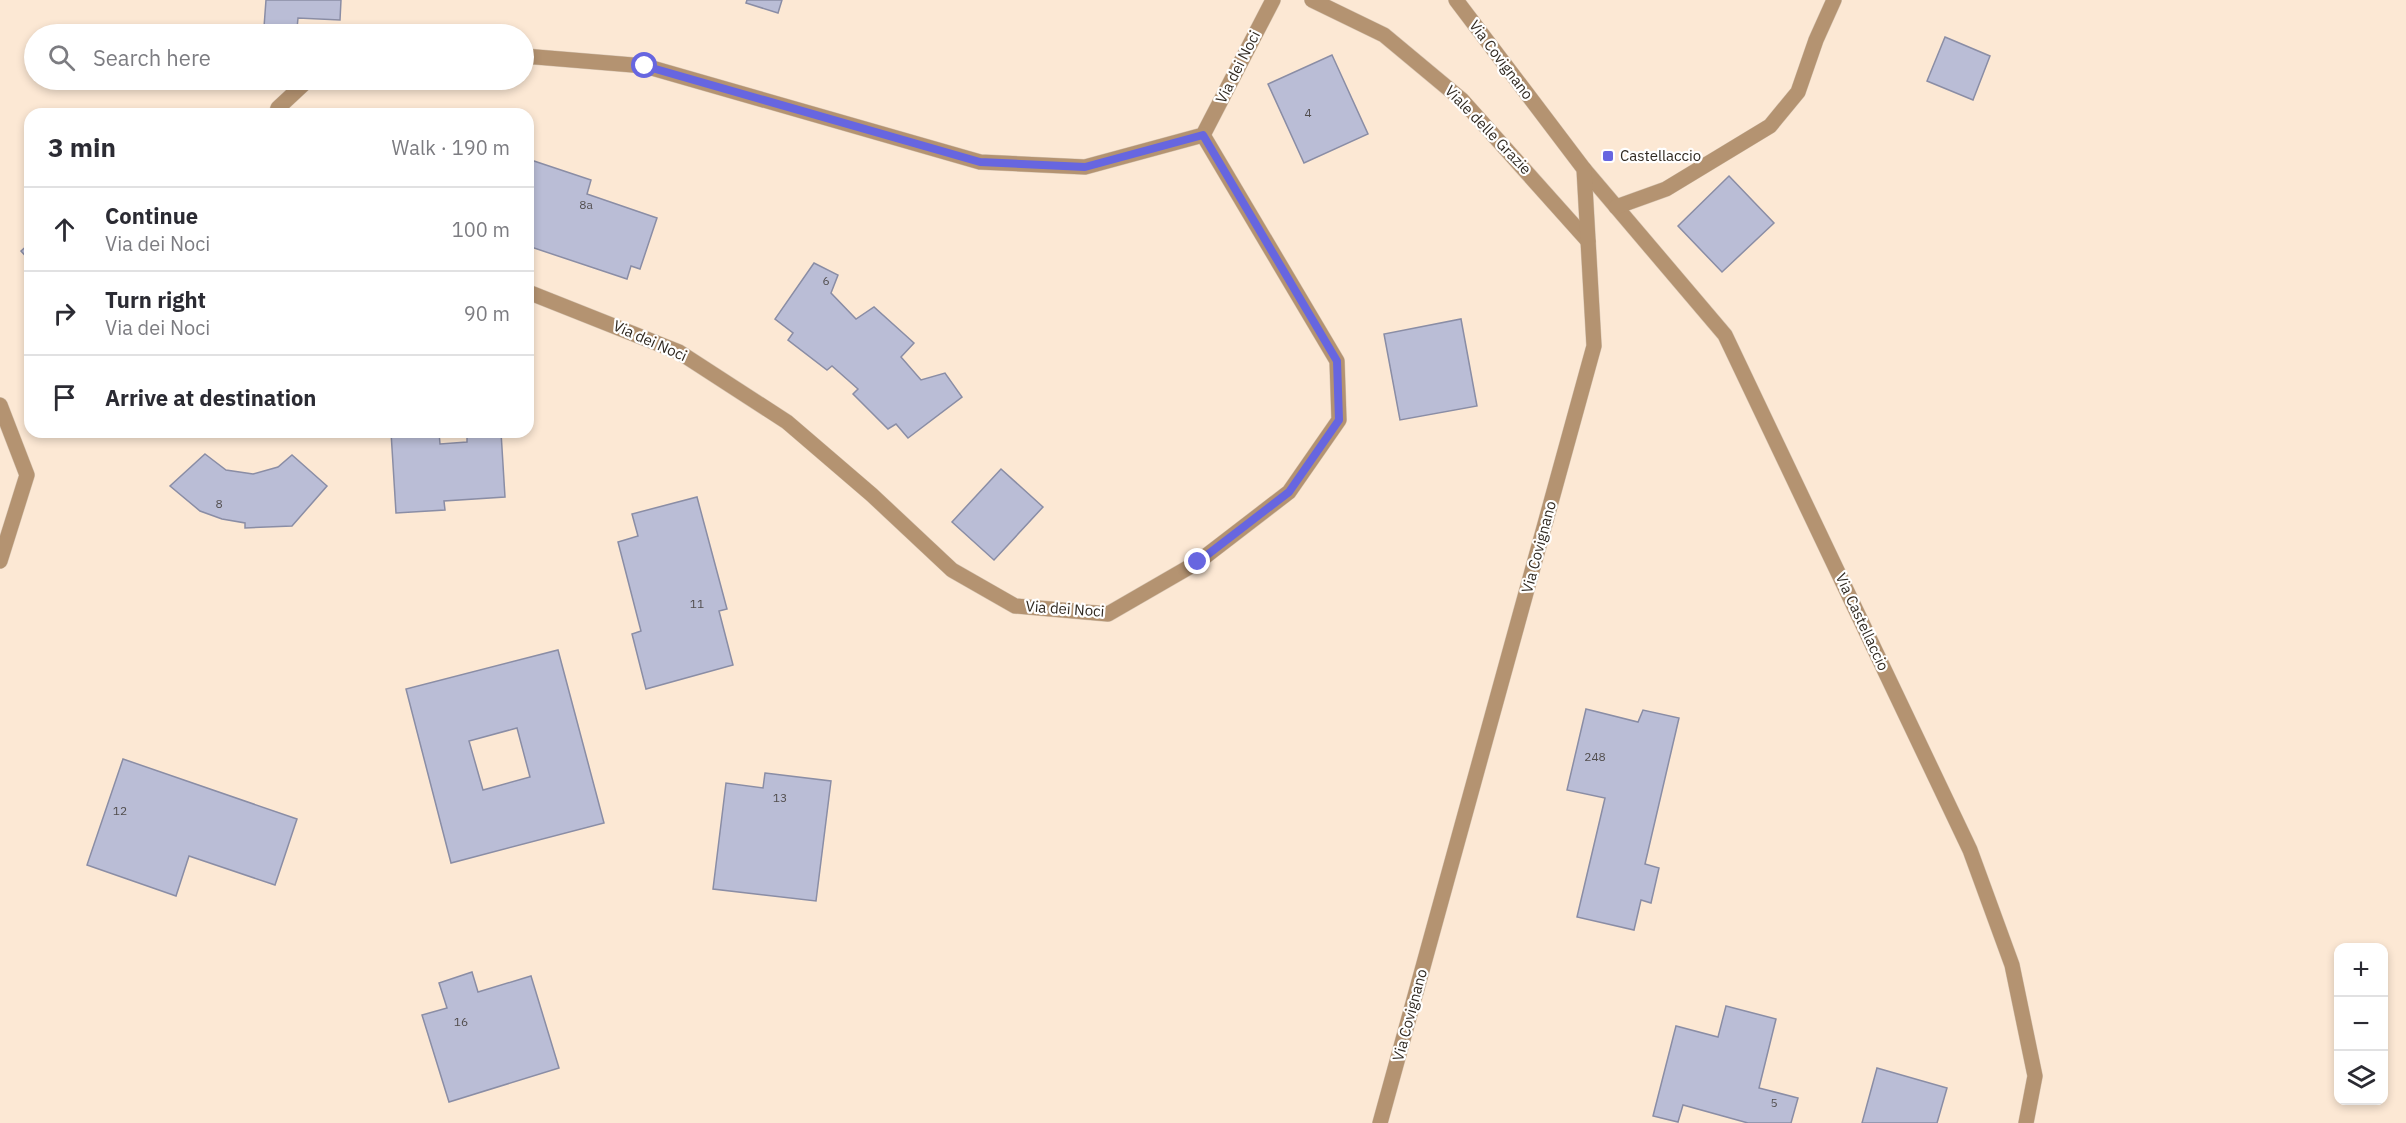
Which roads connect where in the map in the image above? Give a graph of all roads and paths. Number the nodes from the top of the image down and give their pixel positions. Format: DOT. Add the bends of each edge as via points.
graph roads {
  1 [pos="1273,0"];
  2 [pos="1312,0"];
  3 [pos="1456,0"];
  4 [pos="1834,0"];
  5 [pos="534,57"];
  6 [pos="297,90"];
  7 [pos="278,108"];
  8 [pos="1203,135"];
  9 [pos="1584,169"];
  10 [pos="1616,207"];
  11 [pos="1588,241"];
  12 [pos="534,294"];
  13 [pos="0,405"];
  14 [pos="0,561"];
  15 [pos="1380,1123"];
  16 [pos="2026,1123"];
  1 -- 8 [label="street, Via dei Noci"];
  2 -- 11 [label="street, Viale delle Grazie" via="1384,35 1462,100"];
  3 -- 9 [label="street, Via Covignano"];
  4 -- 10 [label="street" via="1798,92 1770,126 1666,189"];
  5 -- 8 [label="street" via="645,66 980,162 1085,167"];
  6 -- 7 [label="street"];
  8 -- 12 [label="street, Via dei Noci" via="1337,361 1339,420 1289,492 1198,562 1107,614 1015,606 952,570 787,422 680,352"];
  9 -- 10 [label="street, Via Castellaccio"];
  9 -- 11 [label="street, Via Covignano"];
  10 -- 16 [label="street, Via Castellaccio" via="1725,335 1970,850 2012,965 2033,1065 2035,1076"];
  11 -- 15 [label="street, Via Covignano" via="1594,346"];
  13 -- 14 [label="street" via="27,475"];
}
